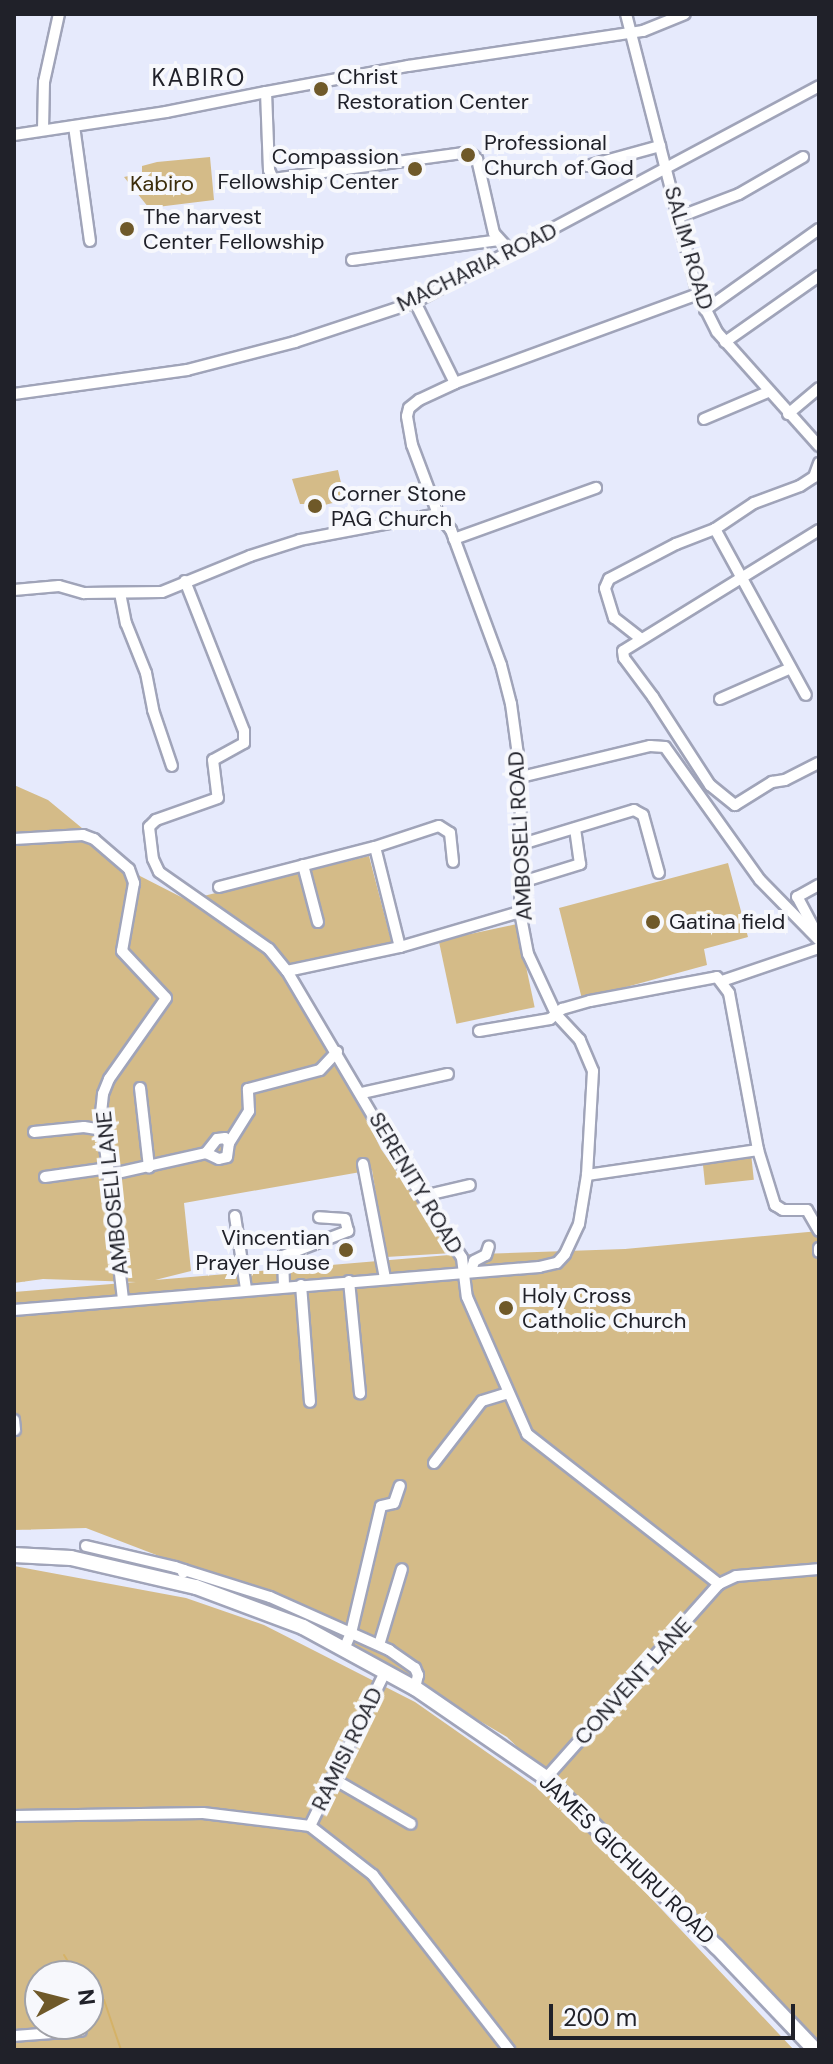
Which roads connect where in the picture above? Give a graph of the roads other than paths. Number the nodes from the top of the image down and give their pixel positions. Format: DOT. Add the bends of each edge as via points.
graph roads {
  1 [pos="59,14"];
  2 [pos="626,14"];
  3 [pos="685,14"];
  4 [pos="630,33"];
  5 [pos="819,86"];
  6 [pos="266,92"];
  7 [pos="74,126"];
  8 [pos="43,130"];
  9 [pos="14,135"];
  10 [pos="660,146"];
  11 [pos="803,157"];
  12 [pos="587,166"];
  13 [pos="666,168"];
  14 [pos="679,217"];
  15 [pos="819,229"];
  16 [pos="499,240"];
  17 [pos="90,241"];
  18 [pos="512,253"];
  19 [pos="352,260"];
  20 [pos="819,276"];
  21 [pos="698,294"];
  22 [pos="415,302"];
  23 [pos="705,310"];
  24 [pos="725,342"];
  25 [pos="455,383"];
  26 [pos="819,388"];
  27 [pos="768,392"];
  28 [pos="14,394"];
  29 [pos="788,414"];
  30 [pos="704,419"];
  31 [pos="819,446"];
  32 [pos="819,463"];
  33 [pos="596,488"];
  34 [pos="438,514"];
  35 [pos="715,529"];
  36 [pos="819,530"];
  37 [pos="454,539"];
  38 [pos="742,576"];
  39 [pos="185,581"];
  40 [pos="14,590"];
  41 [pos="120,593"];
  42 [pos="640,638"];
  43 [pos="791,668"];
  44 [pos="806,695"];
  45 [pos="720,699"];
  46 [pos="819,763"];
  47 [pos="172,766"];
  48 [pos="521,777"];
  49 [pos="575,828"];
  50 [pos="14,839"];
  51 [pos="522,844"];
  52 [pos="375,847"];
  53 [pos="453,862"];
  54 [pos="303,865"];
  55 [pos="659,873"];
  56 [pos="522,882"];
  57 [pos="819,885"];
  58 [pos="219,887"];
  59 [pos="520,912"];
  60 [pos="318,922"];
  61 [pos="819,939"];
  62 [pos="400,947"];
  63 [pos="819,948"];
  64 [pos="287,971"];
  65 [pos="722,981"];
  66 [pos="556,1014"];
  67 [pos="479,1031"];
  68 [pos="337,1052"];
  69 [pos="448,1074"];
  70 [pos="140,1088"];
  71 [pos="362,1093"];
  72 [pos="103,1130"];
  73 [pos="34,1132"];
  74 [pos="758,1150"];
  75 [pos="363,1164"];
  76 [pos="149,1167"];
  77 [pos="108,1171"];
  78 [pos="587,1175"];
  79 [pos="45,1177"];
  80 [pos="470,1185"];
  81 [pos="423,1196"];
  82 [pos="235,1216"];
  83 [pos="319,1217"];
  84 [pos="819,1231"];
  85 [pos="489,1246"];
  86 [pos="468,1271"];
  87 [pos="385,1278"];
  88 [pos="349,1281"];
  89 [pos="301,1285"];
  90 [pos="284,1286"];
  91 [pos="246,1289"];
  92 [pos="123,1299"];
  93 [pos="14,1310"];
  94 [pos="360,1393"];
  95 [pos="508,1393"];
  96 [pos="310,1402"];
  97 [pos="14,1420"];
  98 [pos="15,1430"];
  99 [pos="434,1463"];
  100 [pos="400,1486"];
  101 [pos="86,1546"];
  102 [pos="14,1555"];
  103 [pos="402,1569"];
  104 [pos="819,1569"];
  105 [pos="182,1576"];
  106 [pos="719,1584"];
  107 [pos="248,1597"];
  108 [pos="351,1633"];
  109 [pos="379,1645"];
  110 [pos="345,1647"];
  111 [pos="385,1672"];
  112 [pos="415,1688"];
  113 [pos="332,1778"];
  114 [pos="546,1778"];
  115 [pos="14,1816"];
  116 [pos="411,1824"];
  117 [pos="310,1826"];
  118 [pos="509,2050"];
  119 [pos="815,2050"];
  1 -- 8 [label="street" via="44,82"];
  2 -- 4 [label="street, SALIM ROAD"];
  3 -- 4 [label="street"];
  4 -- 6 [label="street"];
  4 -- 10 [label="street, SALIM ROAD"];
  5 -- 13 [label="street, MACHARIA ROAD"];
  6 -- 7 [label="street"];
  6 -- 16 [label="street" via="273,179 469,152 477,159"];
  7 -- 8 [label="street"];
  7 -- 17 [label="street"];
  8 -- 9 [label="street"];
  10 -- 12 [label="street"];
  10 -- 13 [label="street, SALIM ROAD"];
  11 -- 14 [label="street" via="739,194"];
  13 -- 14 [label="street, SALIM ROAD"];
  13 -- 18 [label="street, MACHARIA ROAD"];
  14 -- 21 [label="street, SALIM ROAD"];
  15 -- 23 [label="street"];
  16 -- 18 [label="street"];
  16 -- 19 [label="street"];
  18 -- 22 [label="street, MACHARIA ROAD"];
  20 -- 24 [label="street"];
  21 -- 23 [label="street, SALIM ROAD"];
  21 -- 25 [label="street, AMBOSELI ROAD"];
  22 -- 25 [label="street"];
  22 -- 28 [label="street, MACHARIA ROAD" via="295,342 187,370"];
  23 -- 24 [label="street, SALIM ROAD"];
  24 -- 27 [label="street, SALIM ROAD"];
  25 -- 34 [label="street, AMBOSELI ROAD" via="419,400 407,416"];
  26 -- 29 [label="street"];
  27 -- 29 [label="street, SALIM ROAD"];
  27 -- 30 [label="street"];
  29 -- 31 [label="street, SALIM ROAD"];
  32 -- 35 [label="street" via="809,481 754,503"];
  33 -- 37 [label="street"];
  34 -- 37 [label="street, AMBOSELI ROAD"];
  34 -- 39 [label="street" via="300,540"];
  35 -- 38 [label="street"];
  35 -- 42 [label="street" via="609,579 605,588 614,618"];
  36 -- 38 [label="street"];
  37 -- 48 [label="street, AMBOSELI ROAD" via="501,665"];
  38 -- 42 [label="street"];
  38 -- 43 [label="street"];
  39 -- 41 [label="street" via="162,592"];
  39 -- 64 [label="street, SERENITY ROAD" via="244,731 244,743 213,760 218,798 149,827 153,859 159,872 269,949"];
  40 -- 41 [label="street" via="59,586 84,593"];
  41 -- 47 [label="street"];
  42 -- 46 [label="street" via="626,647 624,658 710,785 735,805 772,782"];
  43 -- 44 [label="street"];
  43 -- 45 [label="street"];
  48 -- 51 [label="street, AMBOSELI ROAD"];
  48 -- 61 [label="street" via="650,746 665,747 760,880"];
  49 -- 51 [label="street"];
  49 -- 55 [label="street" via="639,811"];
  49 -- 56 [label="street" via="580,864"];
  50 -- 72 [label="street, AMBOSELI LANE" via="83,835 129,869 134,879 122,951 166,998 109,1079 101,1112"];
  51 -- 56 [label="street, AMBOSELI ROAD"];
  52 -- 53 [label="street" via="443,827 450,833"];
  52 -- 54 [label="street"];
  52 -- 62 [label="street"];
  54 -- 58 [label="street"];
  54 -- 60 [label="street"];
  56 -- 59 [label="street, AMBOSELI ROAD"];
  57 -- 61 [label="street" via="797,897"];
  59 -- 62 [label="street"];
  59 -- 66 [label="street, AMBOSELI ROAD" via="528,954"];
  62 -- 64 [label="street"];
  63 -- 65 [label="street"];
  64 -- 68 [label="street, SERENITY ROAD"];
  65 -- 66 [label="street" via="707,976 590,1001"];
  65 -- 74 [label="street" via="741,1043"];
  66 -- 67 [label="street"];
  66 -- 78 [label="street, AMBOSELI ROAD" via="580,1040 593,1071"];
  68 -- 71 [label="street, SERENITY ROAD"];
  68 -- 76 [label="street" via="320,1070 248,1089 249,1111 229,1143 217,1139 206,1153"];
  69 -- 71 [label="street"];
  70 -- 76 [label="street"];
  71 -- 81 [label="street, SERENITY ROAD"];
  72 -- 73 [label="street"];
  72 -- 77 [label="street, AMBOSELI LANE"];
  74 -- 78 [label="street"];
  74 -- 84 [label="street" via="775,1205 807,1210"];
  75 -- 87 [label="street"];
  76 -- 77 [label="street"];
  77 -- 79 [label="street"];
  77 -- 92 [label="street, AMBOSELI LANE"];
  78 -- 86 [label="street, AMBOSELI ROAD" via="579,1224 557,1263"];
  80 -- 81 [label="street"];
  81 -- 86 [label="street, SERENITY ROAD"];
  82 -- 91 [label="street"];
  83 -- 90 [label="street" via="345,1219 348,1231 283,1256"];
  85 -- 86 [label="street"];
  86 -- 87 [label="street, AMBOSELI ROAD"];
  86 -- 95 [label="street, SERENITY ROAD" via="467,1297"];
  87 -- 88 [label="street, AMBOSELI ROAD"];
  88 -- 89 [label="street, AMBOSELI ROAD"];
  88 -- 94 [label="street"];
  89 -- 90 [label="street, AMBOSELI ROAD"];
  89 -- 96 [label="street"];
  90 -- 91 [label="street, AMBOSELI ROAD"];
  91 -- 92 [label="street, AMBOSELI ROAD"];
  92 -- 93 [label="street, AMBOSELI ROAD"];
  95 -- 99 [label="street" via="482,1401"];
  95 -- 106 [label="street, SERENITY ROAD" via="532,1440"];
  97 -- 98 [label="street"];
  100 -- 108 [label="street" via="394,1503 381,1506"];
  101 -- 105 [label="street"];
  102 -- 105 [label="main road, JAMES GICHURU ROAD" via="71,1558"];
  103 -- 109 [label="street"];
  104 -- 106 [label="street" via="736,1576"];
  105 -- 107 [label="main road, JAMES GICHURU ROAD"];
  106 -- 114 [label="street, CONVENT LANE"];
  107 -- 108 [label="street"];
  107 -- 110 [label="main road, JAMES GICHURU ROAD"];
  108 -- 109 [label="street"];
  108 -- 110 [label="street"];
  109 -- 112 [label="street" via="415,1668"];
  110 -- 111 [label="main road, JAMES GICHURU ROAD"];
  111 -- 112 [label="main road, JAMES GICHURU ROAD"];
  111 -- 113 [label="street, RAMISI ROAD"];
  112 -- 114 [label="main road, JAMES GICHURU ROAD"];
  113 -- 116 [label="street"];
  113 -- 117 [label="street, RAMISI ROAD"];
  114 -- 119 [label="main road, JAMES GICHURU ROAD"];
  115 -- 117 [label="street" via="203,1813"];
  117 -- 118 [label="street" via="373,1875"];
}
